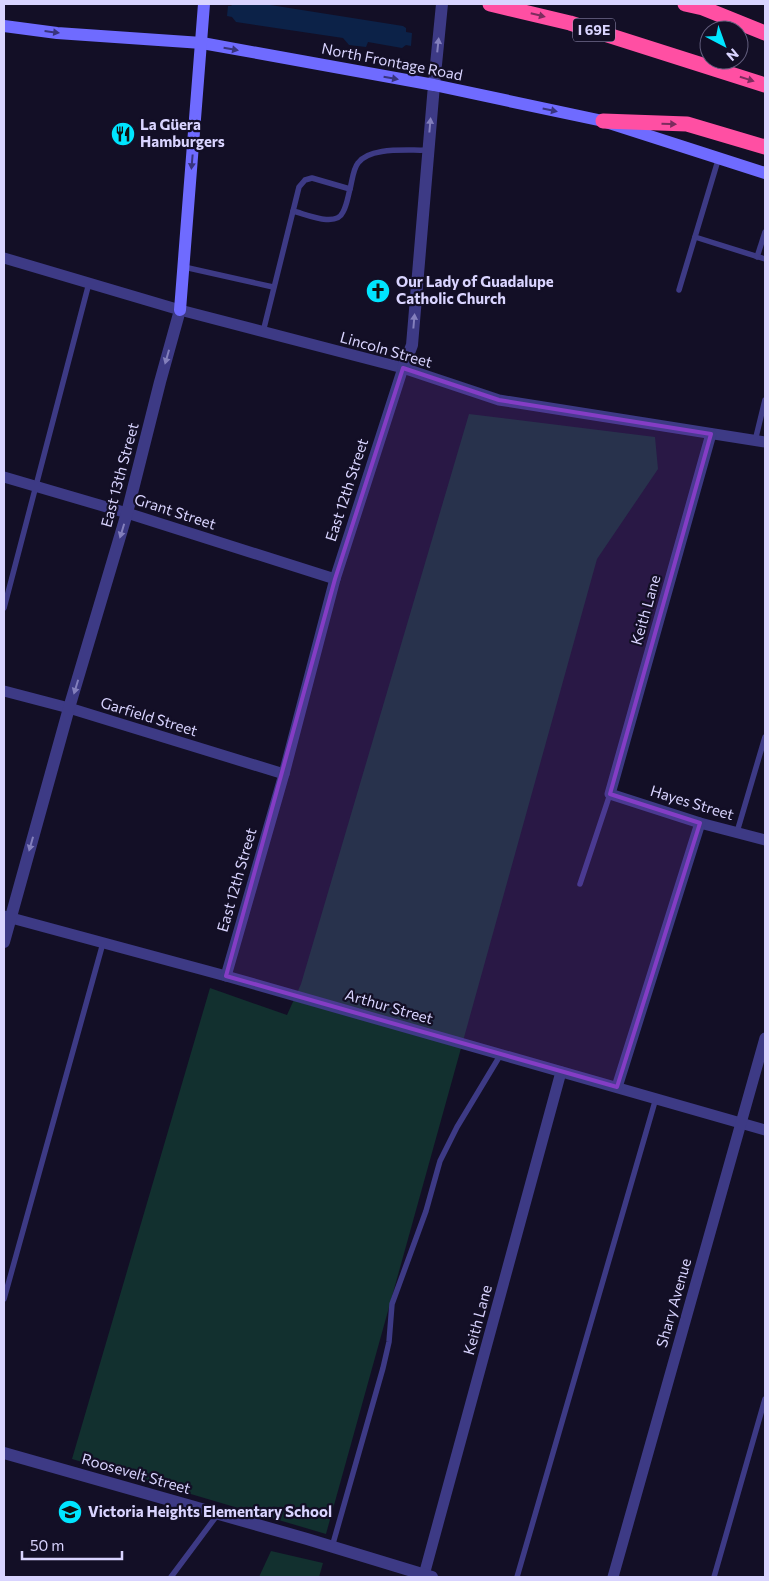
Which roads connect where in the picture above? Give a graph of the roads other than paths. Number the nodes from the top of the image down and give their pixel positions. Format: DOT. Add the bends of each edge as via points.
graph roads {
  1 [pos="204,4"];
  2 [pos="442,4"];
  3 [pos="490,4"];
  4 [pos="685,4"];
  5 [pos="697,6"];
  6 [pos="4,26"];
  7 [pos="765,33"];
  8 [pos="202,43"];
  9 [pos="765,85"];
  10 [pos="434,86"];
  11 [pos="603,121"];
  12 [pos="765,147"];
  13 [pos="428,150"];
  14 [pos="719,158"];
  15 [pos="765,173"];
  16 [pos="350,189"];
  17 [pos="293,211"];
  18 [pos="765,232"];
  19 [pos="695,237"];
  20 [pos="757,257"];
  21 [pos="4,258"];
  22 [pos="765,259"];
  23 [pos="184,267"];
  24 [pos="89,283"];
  25 [pos="273,287"];
  26 [pos="679,290"];
  27 [pos="180,310"];
  28 [pos="262,332"];
  29 [pos="403,368"];
  30 [pos="765,400"];
  31 [pos="711,434"];
  32 [pos="760,441"];
  33 [pos="4,477"];
  34 [pos="36,486"];
  35 [pos="127,513"];
  36 [pos="336,579"];
  37 [pos="4,608"];
  38 [pos="4,691"];
  39 [pos="69,708"];
  40 [pos="765,737"];
  41 [pos="284,774"];
  42 [pos="610,794"];
  43 [pos="700,823"];
  44 [pos="736,832"];
  45 [pos="765,840"];
  46 [pos="580,884"];
  47 [pos="7,918"];
  48 [pos="4,942"];
  49 [pos="103,943"];
  50 [pos="226,976"];
  51 [pos="765,1038"];
  52 [pos="501,1054"];
  53 [pos="561,1072"];
  54 [pos="618,1087"];
  55 [pos="656,1098"];
  56 [pos="740,1123"];
  57 [pos="765,1130"];
  58 [pos="4,1299"];
  59 [pos="765,1399"];
  60 [pos="4,1452"];
  61 [pos="218,1514"];
  62 [pos="332,1547"];
  63 [pos="428,1576"];
  64 [pos="171,1577"];
  65 [pos="517,1577"];
  66 [pos="613,1577"];
  67 [pos="714,1577"];
  1 -- 8 [label="main road, East 13th Street"];
  10 -- 2 [label="street, East 12th Street, one-way"];
  3 -- 9 [label="highway, I 69E, one-way" via="621,38"];
  4 -- 5 [label="highway"];
  5 -- 7 [label="highway"];
  6 -- 8 [label="main road, North Frontage Road, one-way"];
  8 -- 10 [label="main road, North Frontage Road, one-way"];
  8 -- 23 [label="main road, East 13th Street, one-way"];
  10 -- 11 [label="main road, North Frontage Road, one-way"];
  13 -- 10 [label="street, East 12th Street, one-way"];
  11 -- 12 [label="highway, one-way" via="687,124"];
  11 -- 14 [label="main road, North Frontage Road"];
  13 -- 16 [label="lane" via="367,155 357,164"];
  29 -- 13 [label="street, East 12th Street, one-way" via="412,345"];
  14 -- 15 [label="main road, North Frontage Road"];
  14 -- 19 [label="lane"];
  16 -- 17 [label="lane" via="343,213 337,219 329,221"];
  16 -- 17 [label="lane" via="312,178 305,180 299,187"];
  17 -- 25 [label="lane"];
  18 -- 20 [label="lane"];
  19 -- 20 [label="lane"];
  19 -- 26 [label="lane"];
  20 -- 22 [label="lane"];
  21 -- 24 [label="street, Lincoln Street"];
  23 -- 25 [label="lane"];
  23 -- 27 [label="main road, East 13th Street"];
  24 -- 27 [label="street, Lincoln Street"];
  24 -- 34 [label="lane"];
  25 -- 28 [label="lane"];
  27 -- 28 [label="street, Lincoln Street"];
  27 -- 35 [label="street, East 13th Street, one-way"];
  28 -- 29 [label="street, Lincoln Street"];
  29 -- 31 [label="street, Lincoln Street" via="499,400"];
  29 -- 36 [label="street, East 12th Street"];
  30 -- 32 [label="lane"];
  31 -- 32 [label="street, Lincoln Street"];
  31 -- 42 [label="street, Keith Lane"];
  33 -- 34 [label="street, Grant Street"];
  34 -- 35 [label="street, Grant Street"];
  34 -- 37 [label="lane"];
  35 -- 36 [label="street, Grant Street"];
  35 -- 39 [label="street, East 13th Street, one-way"];
  36 -- 41 [label="street, East 12th Street"];
  38 -- 39 [label="street, Garfield Street"];
  39 -- 41 [label="street, Garfield Street"];
  39 -- 47 [label="street, East 13th Street, one-way"];
  40 -- 44 [label="lane"];
  41 -- 50 [label="street, East 12th Street"];
  42 -- 43 [label="street, Hayes Street"];
  42 -- 46 [label="lane"];
  43 -- 44 [label="street, Hayes Street"];
  43 -- 54 [label="street"];
  44 -- 45 [label="street, Hayes Street"];
  47 -- 48 [label="street, East 13th Street"];
  47 -- 49 [label="street, Arthur Street"];
  49 -- 50 [label="street, Arthur Street"];
  49 -- 58 [label="lane"];
  50 -- 52 [label="street, Arthur Street"];
  51 -- 56 [label="street, Shary Avenue"];
  52 -- 53 [label="street, Arthur Street"];
  52 -- 62 [label="lane" via="440,1161 426,1211 392,1304 383,1368"];
  53 -- 54 [label="street, Arthur Street"];
  53 -- 63 [label="street, Keith Lane"];
  54 -- 55 [label="street, Arthur Street"];
  55 -- 56 [label="street, Arthur Street"];
  55 -- 65 [label="lane"];
  56 -- 57 [label="street, Arthur Street"];
  56 -- 66 [label="street, Shary Avenue"];
  59 -- 67 [label="lane"];
  60 -- 61 [label="street, Roosevelt Street"];
  61 -- 62 [label="street, Roosevelt Street"];
  61 -- 64 [label="lane"];
  62 -- 63 [label="street, Roosevelt Street"];
}
